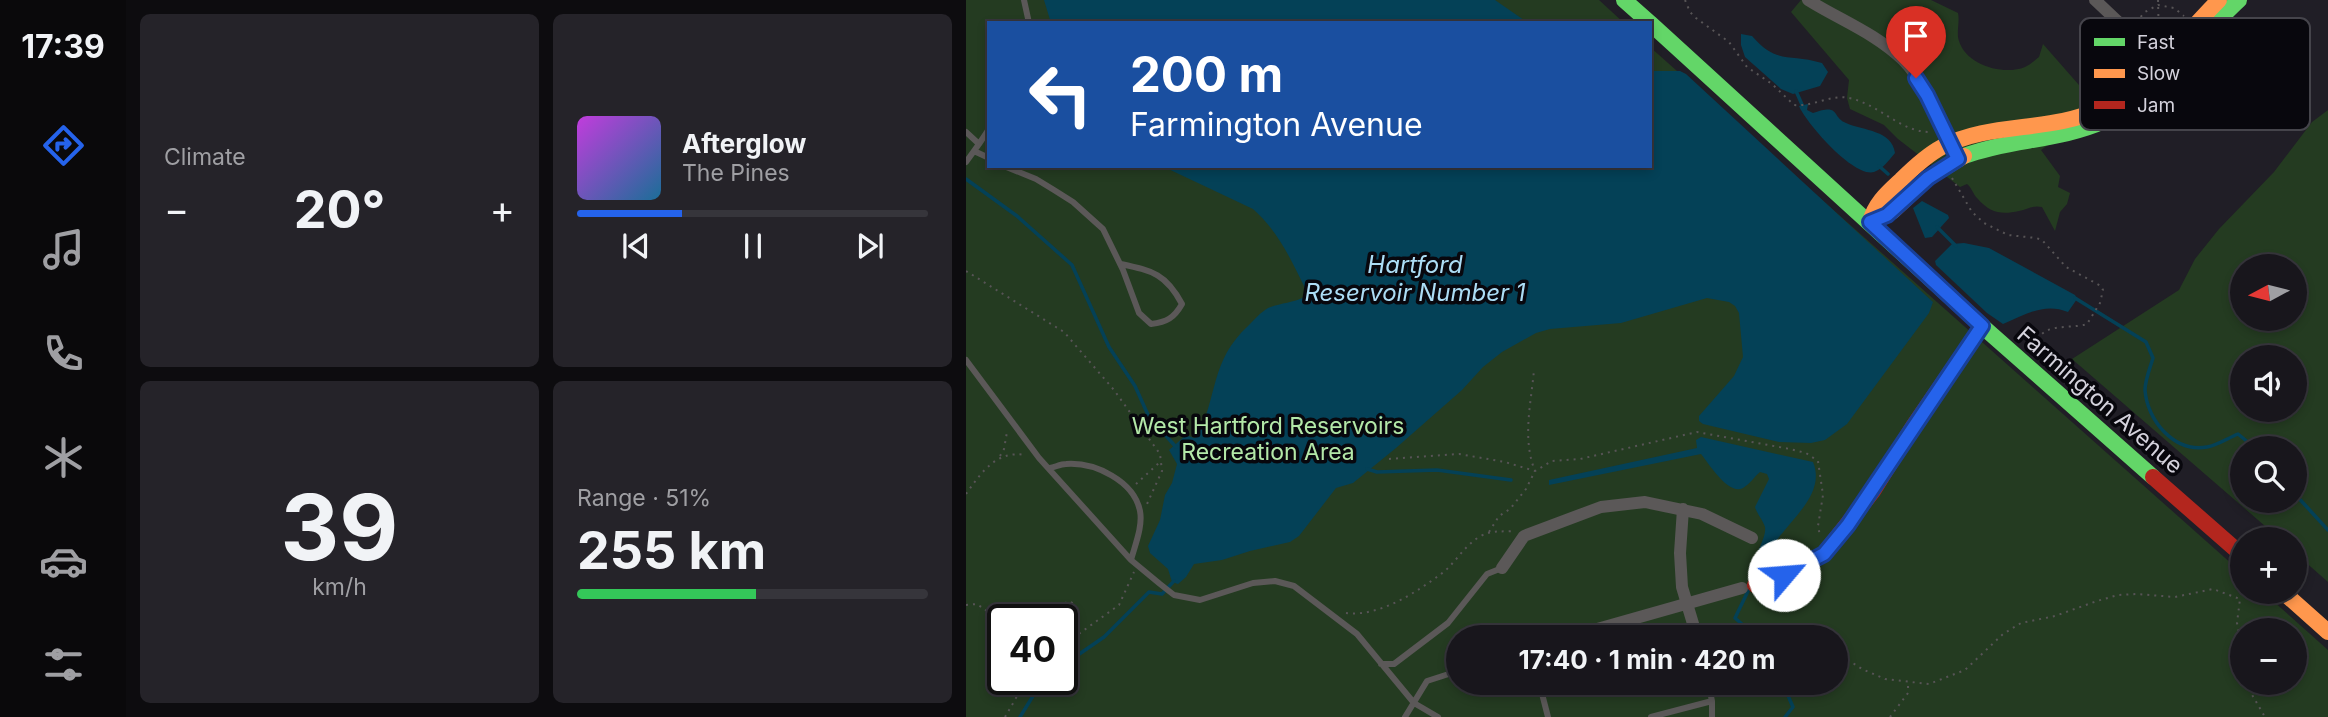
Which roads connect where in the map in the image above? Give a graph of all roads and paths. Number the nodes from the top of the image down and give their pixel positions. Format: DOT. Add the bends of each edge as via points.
graph roads {
  1 [pos="1024,0"];
  2 [pos="1624,0"];
  3 [pos="1685,0"];
  4 [pos="1808,0"];
  5 [pos="2095,0"];
  6 [pos="2158,0"];
  7 [pos="2219,0"];
  8 [pos="2239,0"];
  9 [pos="2158,5"];
  10 [pos="2114,18"];
  11 [pos="2140,18"];
  12 [pos="2160,18"];
  13 [pos="2188,18"];
  14 [pos="2200,18"];
  15 [pos="2219,18"];
  16 [pos="1028,21"];
  17 [pos="1648,21"];
  18 [pos="1652,25"];
  19 [pos="2080,116"];
  20 [pos="2080,129"];
  21 [pos="966,132"];
  22 [pos="987,132"];
  23 [pos="979,144"];
  24 [pos="1944,146"];
  25 [pos="974,151"];
  26 [pos="987,157"];
  27 [pos="966,162"];
  28 [pos="1952,162"];
  29 [pos="1009,168"];
  30 [pos="1870,222"];
  31 [pos="1121,264"];
  32 [pos="966,271"];
  33 [pos="1982,326"];
  34 [pos="2033,346"];
  35 [pos="966,360"];
  36 [pos="1534,370"];
  37 [pos="1005,414"];
  38 [pos="999,457"];
  39 [pos="1039,458"];
  40 [pos="1389,459"];
  41 [pos="1161,460"];
  42 [pos="1050,468"];
  43 [pos="1535,471"];
  44 [pos="1129,488"];
  45 [pos="966,494"];
  46 [pos="1683,509"];
  47 [pos="1141,513"];
  48 [pos="1489,532"];
  49 [pos="1531,533"];
  50 [pos="1752,538"];
  51 [pos="2230,544"];
  52 [pos="1824,554"];
  53 [pos="1134,562"];
  54 [pos="1502,568"];
  55 [pos="1748,587"];
  56 [pos="1688,604"];
  57 [pos="2296,604"];
  58 [pos="966,605"];
  59 [pos="1324,608"];
  60 [pos="987,611"];
  61 [pos="2237,618"];
  62 [pos="1613,625"];
  63 [pos="1694,625"];
  64 [pos="2328,632"];
  65 [pos="1078,634"];
  66 [pos="1848,660"];
  67 [pos="1381,664"];
  68 [pos="1446,675"];
  69 [pos="1909,682"];
  70 [pos="1018,695"];
  71 [pos="1542,695"];
  72 [pos="1711,695"];
  73 [pos="2252,695"];
  74 [pos="1712,701"];
  75 [pos="1414,703"];
  76 [pos="1005,717"];
  77 [pos="1405,717"];
  78 [pos="1437,717"];
  79 [pos="1548,717"];
  80 [pos="1651,717"];
  81 [pos="1712,717"];
  82 [pos="1890,717"];
  83 [pos="2264,717"];
  1 -- 16 [label="lane"];
  2 -- 17 [label="street, Farmington Avenue"];
  3 -- 24 [label="path" via="1690,12 1729,42 1747,67 1794,105 1839,97 1870,104 1910,129 1931,132"];
  4 -- 24 [label="street" via="1876,38 1905,62 1927,95"];
  5 -- 10 [label="street"];
  6 -- 9 [label="path"];
  7 -- 14 [label="street"];
  8 -- 15 [label="street"];
  9 -- 11 [label="path"];
  9 -- 12 [label="path"];
  9 -- 13 [label="path" via="2174,8"];
  18 -- 30 [label="street, Farmington Avenue"];
  19 -- 24 [label="street"];
  20 -- 28 [label="street" via="1981,150"];
  21 -- 23 [label="lane"];
  22 -- 23 [label="lane"];
  23 -- 25 [label="lane"];
  24 -- 28 [label="street"];
  24 -- 30 [label="street" via="1880,200"];
  25 -- 26 [label="lane"];
  25 -- 27 [label="lane"];
  28 -- 30 [label="street" via="1887,215"];
  28 -- 34 [label="path" via="1972,212 1984,223 2008,235 2042,240 2066,267 2101,286 2104,294 2084,326 2044,332"];
  29 -- 31 [label="lane" via="1036,179 1088,214 1103,229"];
  30 -- 33 [label="street, Farmington Avenue"];
  31 -- 31 [label="lane" via="1139,313 1151,324 1176,314 1182,304 1163,276"];
  32 -- 41 [label="path" via="1064,332 1114,390"];
  33 -- 51 [label="street, Farmington Avenue"];
  33 -- 52 [label="street" via="1872,491"];
  35 -- 37 [label="lane"];
  36 -- 43 [label="path" via="1528,454"];
  37 -- 38 [label="path" via="1007,440"];
  37 -- 39 [label="lane"];
  38 -- 39 [label="path"];
  38 -- 45 [label="path"];
  39 -- 42 [label="lane"];
  40 -- 43 [label="path" via="1460,454"];
  41 -- 44 [label="path"];
  41 -- 47 [label="path" via="1162,471"];
  42 -- 44 [label="lane" via="1082,465"];
  42 -- 53 [label="lane"];
  43 -- 48 [label="path" via="1526,489"];
  43 -- 52 [label="path" via="1552,461 1580,459 1697,432 1806,453 1818,461 1823,495 1818,526"];
  44 -- 47 [label="lane"];
  46 -- 49 [label="street" via="1645,502 1601,507"];
  46 -- 50 [label="street"];
  46 -- 56 [label="street" via="1680,553"];
  47 -- 53 [label="lane"];
  48 -- 49 [label="path"];
  48 -- 59 [label="path" via="1411,594 1365,612"];
  49 -- 54 [label="street"];
  52 -- 55 [label="street"];
  53 -- 59 [label="lane" via="1174,595 1200,600 1275,581 1294,586"];
  53 -- 65 [label="path" via="1119,605"];
  54 -- 67 [label="lane" via="1487,574 1448,624 1432,637 1394,664"];
  55 -- 56 [label="street"];
  56 -- 62 [label="street"];
  56 -- 63 [label="street"];
  57 -- 64 [label="street"];
  58 -- 60 [label="path" via="977,604"];
  59 -- 67 [label="lane" via="1357,634"];
  61 -- 69 [label="path" via="2239,598 2213,589 2175,597 2118,595 2021,623 1949,678 1929,684"];
  66 -- 69 [label="path" via="1885,679"];
  67 -- 75 [label="lane"];
  68 -- 75 [label="lane" via="1427,681"];
  69 -- 82 [label="path" via="1908,693"];
  70 -- 76 [label="path"];
  71 -- 79 [label="lane"];
  72 -- 74 [label="lane"];
  73 -- 83 [label="path"];
  74 -- 80 [label="lane"];
  74 -- 81 [label="lane"];
  75 -- 77 [label="lane"];
  75 -- 78 [label="lane"];
}
